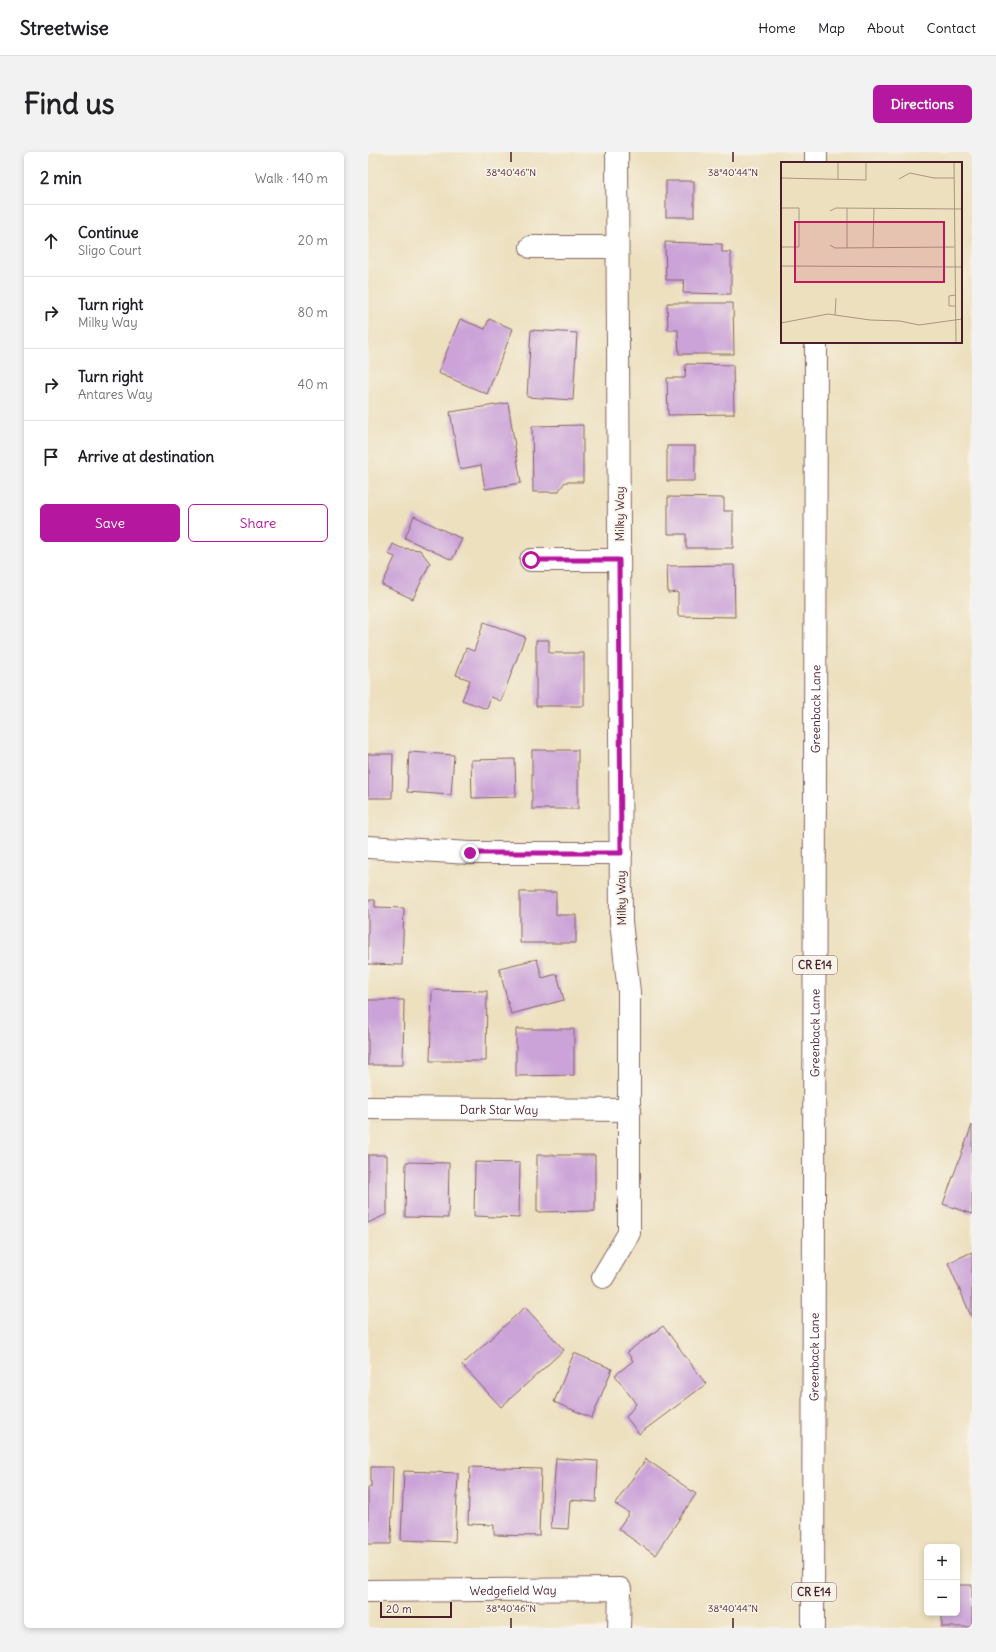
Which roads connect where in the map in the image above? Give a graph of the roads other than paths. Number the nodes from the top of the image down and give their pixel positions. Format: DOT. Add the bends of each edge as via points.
graph roads {
  1 [pos="618,152"];
  2 [pos="618,247"];
  3 [pos="531,248"];
  4 [pos="816,343"];
  5 [pos="531,560"];
  6 [pos="619,560"];
  7 [pos="368,848"];
  8 [pos="621,853"];
  9 [pos="368,1108"];
  10 [pos="630,1110"];
  11 [pos="604,1277"];
  12 [pos="368,1591"];
  13 [pos="619,1628"];
  14 [pos="814,1628"];
  1 -- 2 [label="street, Milky Way"];
  2 -- 3 [label="street"];
  2 -- 6 [label="street, Milky Way"];
  4 -- 14 [label="street, Greenback Lane / CR E14"];
  5 -- 6 [label="street"];
  6 -- 8 [label="street, Milky Way"];
  7 -- 8 [label="street" via="470,853"];
  8 -- 10 [label="street, Milky Way" via="621,922 629,992"];
  9 -- 10 [label="street, Dark Star Way"];
  10 -- 11 [label="street, Milky Way" via="629,1233"];
  12 -- 13 [label="street, Wedgefield Way" via="620,1589"];
}
